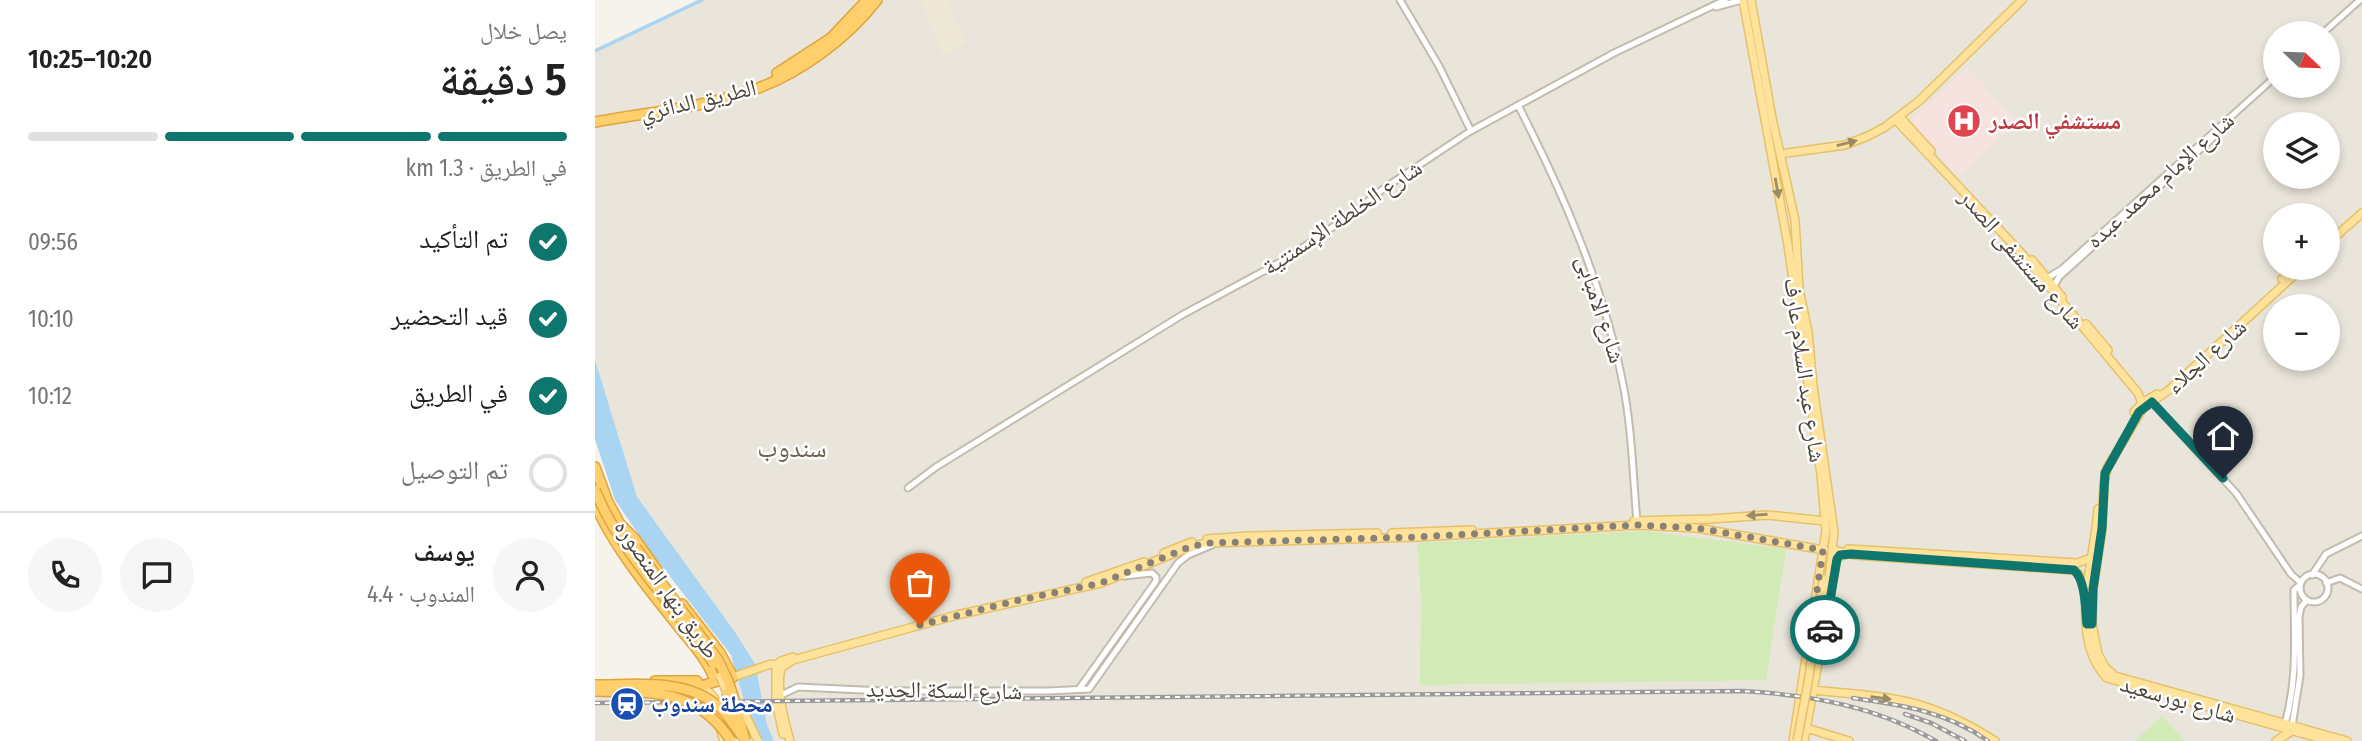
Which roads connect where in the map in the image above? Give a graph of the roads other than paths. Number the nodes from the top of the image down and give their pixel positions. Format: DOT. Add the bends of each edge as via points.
graph roads {
  1 [pos="867,0"];
  2 [pos="877,0"];
  3 [pos="1400,0"];
  4 [pos="1725,0"];
  5 [pos="1748,0"];
  6 [pos="2022,0"];
  7 [pos="2361,1"];
  8 [pos="1713,7"];
  9 [pos="2338,21"];
  10 [pos="2263,90"];
  11 [pos="1518,105"];
  12 [pos="614,117"];
  13 [pos="1898,118"];
  14 [pos="595,120"];
  15 [pos="1471,131"];
  16 [pos="1780,154"];
  17 [pos="1790,201"];
  18 [pos="2362,207"];
  19 [pos="2362,213"];
  20 [pos="1783,222"];
  21 [pos="2340,226"];
  22 [pos="2340,232"];
  23 [pos="1796,234"];
  24 [pos="1788,245"];
  25 [pos="2282,280"];
  26 [pos="2287,280"];
  27 [pos="2051,283"];
  28 [pos="2258,304"];
  29 [pos="2150,400"];
  30 [pos="2141,403"];
  31 [pos="2123,435"];
  32 [pos="595,467"];
  33 [pos="908,488"];
  34 [pos="595,490"];
  35 [pos="2101,500"];
  36 [pos="595,504"];
  37 [pos="1710,519"];
  38 [pos="1825,521"];
  39 [pos="619,523"];
  40 [pos="1637,523"];
  41 [pos="1710,530"];
  42 [pos="1445,533"];
  43 [pos="2362,536"];
  44 [pos="1218,542"];
  45 [pos="1834,546"];
  46 [pos="1823,550"];
  47 [pos="1851,554"];
  48 [pos="2091,558"];
  49 [pos="1966,559"];
  50 [pos="2097,571"];
  51 [pos="2312,575"];
  52 [pos="1121,577"];
  53 [pos="1826,579"];
  54 [pos="2326,583"];
  55 [pos="2301,584"];
  56 [pos="2362,589"];
  57 [pos="2086,593"];
  58 [pos="2307,600"];
  59 [pos="2090,624"];
  60 [pos="1810,638"];
  61 [pos="1823,638"];
  62 [pos="716,647"];
  63 [pos="702,657"];
  64 [pos="793,659"];
  65 [pos="2298,665"];
  66 [pos="781,666"];
  67 [pos="726,676"];
  68 [pos="1804,678"];
  69 [pos="780,679"];
  70 [pos="1815,680"];
  71 [pos="595,683"];
  72 [pos="701,686"];
  73 [pos="799,687"];
  74 [pos="1079,689"];
  75 [pos="1813,690"];
  76 [pos="595,693"];
  77 [pos="727,693"];
  78 [pos="781,695"];
  79 [pos="1796,726"];
  80 [pos="2290,727"];
  81 [pos="1806,728"];
  82 [pos="724,741"];
  83 [pos="731,741"];
  84 [pos="739,741"];
  85 [pos="746,741"];
  86 [pos="758,741"];
  87 [pos="788,741"];
  88 [pos="1799,741"];
  89 [pos="1849,741"];
  90 [pos="1994,741"];
  91 [pos="2276,741"];
  92 [pos="2329,741"];
  93 [pos="2347,741"];
  1 -- 12 [label="highway, الطريق الدائري" via="831,38 758,82"];
  2 -- 12 [label="highway, الطريق الدائري" via="834,44 764,86 717,100"];
  3 -- 15 [label="street"];
  4 -- 8 [label="street, شارع الخلطة الإسمنتية"];
  5 -- 8 [label="street, شارع الخلطة الإسمنتية"];
  5 -- 16 [label="main road, شارع عبد السلام عارف"];
  5 -- 20 [label="main road, شارع عبد السلام عارف, one-way"];
  6 -- 13 [label="main road"];
  7 -- 9 [label="street"];
  8 -- 11 [label="street, شارع الخلطة الإسمنتية"];
  10 -- 27 [label="street, شارع الإمام محمد عبده"];
  11 -- 15 [label="street, شارع الخلطة الإسمنتية"];
  11 -- 40 [label="street, شارع الامبابى" via="1605,309 1624,387"];
  12 -- 14 [label="highway"];
  16 -- 13 [label="main road, one-way" via="1852,143"];
  13 -- 27 [label="main road, شارع مستشفى الصدر"];
  15 -- 33 [label="street, شارع الخلطة الإسمنتية" via="1286,259 1168,324"];
  16 -- 17 [label="main road, شارع عبد السلام عارف"];
  17 -- 20 [label="main road" via="1790,221"];
  17 -- 23 [label="main road, شارع عبد السلام عارف"];
  18 -- 21 [label="main road"];
  19 -- 22 [label="main road"];
  20 -- 24 [label="main road, شارع عبد السلام عارف"];
  23 -- 24 [label="main road" via="1790,233"];
  23 -- 45 [label="main road, شارع عبد السلام عارف" via="1799,289"];
  24 -- 38 [label="main road, شارع عبد السلام عارف"];
  25 -- 28 [label="main road, شارع الجلاء"];
  26 -- 28 [label="main road, شارع الجلاء"];
  27 -- 29 [label="main road, شارع مستشفى الصدر"];
  27 -- 30 [label="main road, شارع مستشفى الصدر" via="2138,393"];
  28 -- 29 [label="main road, شارع الجلاء"];
  29 -- 30 [label="main road, شارع الجلاء"];
  29 -- 31 [label="main road, شارع الجلاء"];
  29 -- 55 [label="street" via="2236,493"];
  30 -- 31 [label="main road, شارع الجلاء"];
  31 -- 35 [label="main road, شارع الجلاء" via="2102,468"];
  32 -- 39 [label="highway, طريق بنها, المنصوره"];
  34 -- 67 [label="highway, طريق بنها, المنصوره, bridge" via="622,540"];
  35 -- 48 [label="main road, شارع الجلاء"];
  35 -- 50 [label="main road, شارع الجلاء"];
  36 -- 63 [label="highway" via="652,593"];
  38 -- 37 [label="main road, one-way" via="1767,515"];
  37 -- 40 [label="main road"];
  37 -- 41 [label="main road"];
  38 -- 46 [label="main road, شارع عبد السلام عارف"];
  39 -- 62 [label="highway"];
  39 -- 67 [label="highway, طريق بنها, المنصوره, bridge"];
  40 -- 41 [label="main road"];
  40 -- 42 [label="main road"];
  41 -- 46 [label="main road"];
  42 -- 44 [label="main road"];
  42 -- 64 [label="main road" via="1201,539 1092,580"];
  43 -- 51 [label="street" via="2326,554"];
  44 -- 52 [label="main road" via="1187,548"];
  44 -- 74 [label="street, شارع السكة الحديد" via="1178,563 1089,689"];
  45 -- 47 [label="main road"];
  45 -- 49 [label="main road"];
  45 -- 53 [label="main road, شارع عبد السلام عارف"];
  46 -- 53 [label="main road"];
  46 -- 60 [label="main road, شارع عبد السلام عارف"];
  47 -- 49 [label="main road"];
  47 -- 61 [label="main road" via="1837,559"];
  48 -- 49 [label="main road" via="2077,563"];
  48 -- 57 [label="main road, شارع بورسعيد"];
  49 -- 57 [label="main road" via="2072,570 2079,574"];
  50 -- 59 [label="main road, شارع بورسعيد"];
  51 -- 54 [label="street" via="2321,576"];
  51 -- 55 [label="street"];
  52 -- 64 [label="main road"];
  52 -- 74 [label="street" via="1152,573 1156,581"];
  53 -- 88 [label="main road, bridge"];
  54 -- 56 [label="street" via="2337,578"];
  54 -- 58 [label="street" via="2322,599"];
  55 -- 58 [label="street"];
  55 -- 65 [label="street" via="2294,590"];
  57 -- 59 [label="main road, شارع بورسعيد"];
  58 -- 65 [label="street" via="2299,617"];
  59 -- 80 [label="main road, شارع بورسعيد" via="2091,650 2103,674 2112,681"];
  60 -- 61 [label="main road"];
  60 -- 68 [label="main road, شارع عبد السلام عارف"];
  61 -- 70 [label="main road"];
  62 -- 63 [label="highway"];
  62 -- 67 [label="highway"];
  63 -- 67 [label="highway"];
  64 -- 66 [label="main road"];
  65 -- 80 [label="street" via="2299,693"];
  66 -- 67 [label="main road"];
  66 -- 69 [label="main road"];
  66 -- 87 [label="main road" via="776,701"];
  67 -- 71 [label="highway" via="691,682"];
  67 -- 72 [label="highway"];
  67 -- 77 [label="main road, bridge"];
  67 -- 85 [label="highway, bridge"];
  67 -- 86 [label="main road, bridge"];
  68 -- 70 [label="main road"];
  68 -- 79 [label="main road, شارع عبد السلام عارف"];
  69 -- 73 [label="street, شارع السكة الحديد"];
  69 -- 78 [label="main road"];
  70 -- 75 [label="main road"];
  71 -- 85 [label="highway, bridge" via="688,690 718,705"];
  72 -- 76 [label="highway" via="648,695"];
  72 -- 82 [label="main road" via="718,703"];
  73 -- 74 [label="street, شارع السكة الحديد"];
  73 -- 78 [label="street, شارع السكة الحديد"];
  75 -- 81 [label="main road"];
  75 -- 90 [label="main road, one-way" via="1924,706"];
  76 -- 83 [label="highway, bridge" via="653,692 682,699 709,715"];
  77 -- 84 [label="highway, bridge"];
  77 -- 85 [label="main road, bridge"];
  78 -- 87 [label="main road"];
  79 -- 81 [label="main road"];
  79 -- 88 [label="main road, شارع عبد السلام عارف"];
  80 -- 91 [label="main road"];
  80 -- 92 [label="main road, شارع بورسعيد"];
  80 -- 93 [label="main road, شارع بورسعيد"];
  81 -- 88 [label="main road"];
  81 -- 89 [label="main road"];
}
